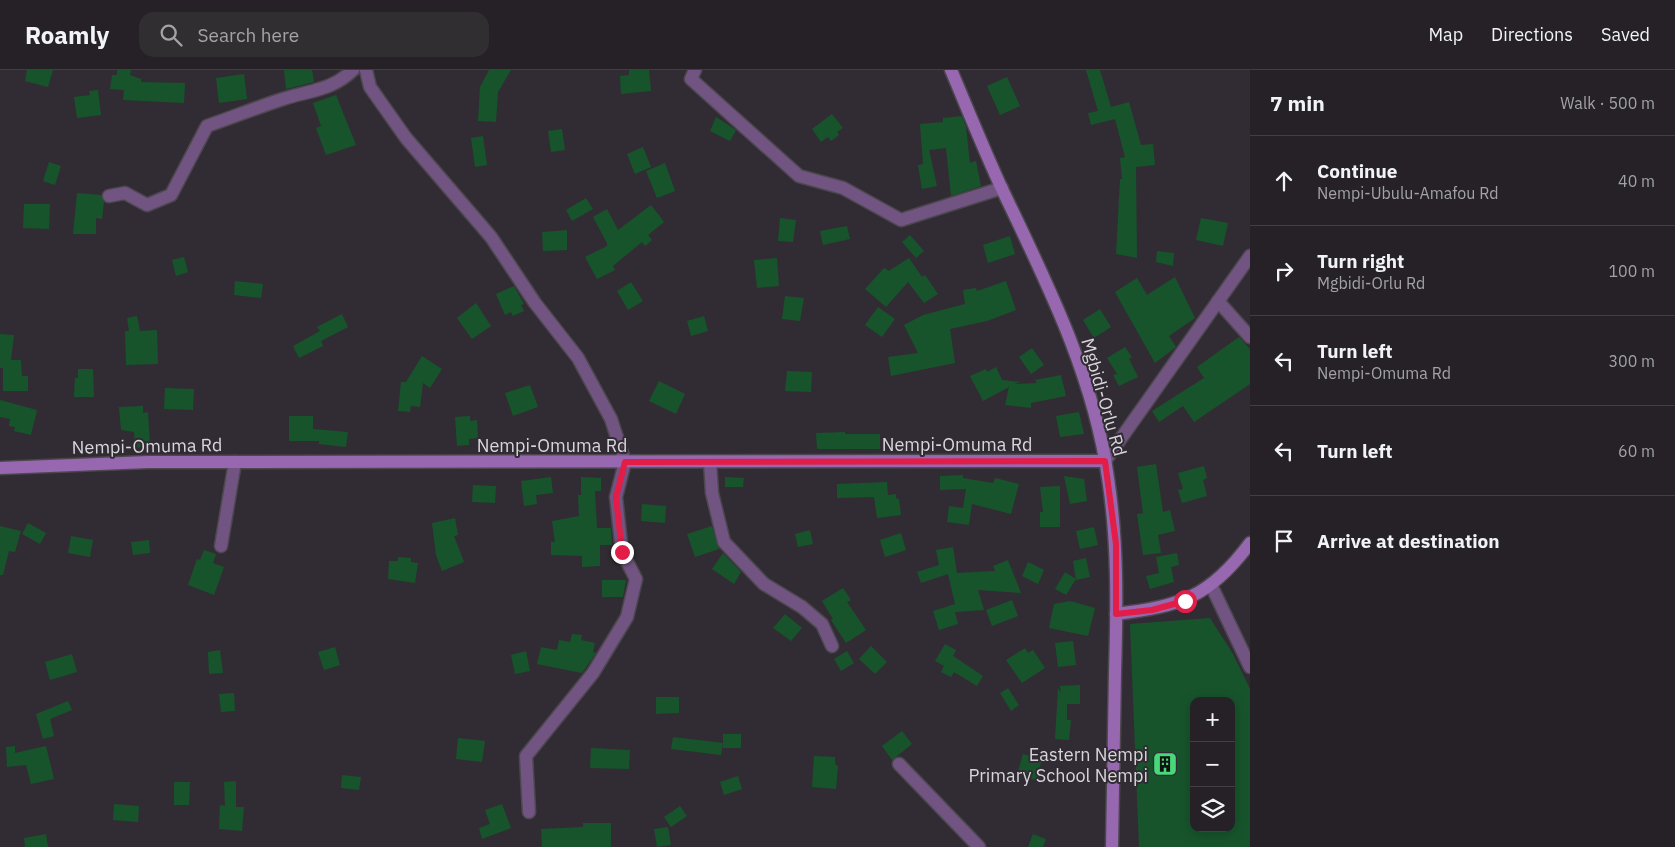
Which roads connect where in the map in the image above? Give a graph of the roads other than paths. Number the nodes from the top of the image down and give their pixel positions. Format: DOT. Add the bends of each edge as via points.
graph roads {
  1 [pos="353,70"];
  2 [pos="366,70"];
  3 [pos="695,70"];
  4 [pos="954,74"];
  5 [pos="1002,188"];
  6 [pos="109,196"];
  7 [pos="1250,256"];
  8 [pos="1218,301"];
  9 [pos="1250,337"];
  10 [pos="1105,461"];
  11 [pos="236,462"];
  12 [pos="625,462"];
  13 [pos="710,462"];
  14 [pos="0,468"];
  15 [pos="1250,543"];
  16 [pos="221,546"];
  17 [pos="1211,586"];
  18 [pos="1116,614"];
  19 [pos="832,646"];
  20 [pos="1250,667"];
  21 [pos="898,764"];
  22 [pos="530,812"];
  23 [pos="979,847"];
  24 [pos="1112,847"];
  1 -- 6 [label="street" via="321,90 285,98 207,126 171,196 147,205 125,193"];
  2 -- 12 [label="street" via="370,87 406,138 491,238 535,304 578,358 611,419"];
  3 -- 5 [label="street" via="691,79 800,176 843,188 902,220"];
  4 -- 5 [label="street, Mgbidi-Orlu Rd"];
  5 -- 10 [label="street, Mgbidi-Orlu Rd" via="1055,303 1080,367"];
  7 -- 8 [label="street"];
  8 -- 9 [label="street"];
  8 -- 10 [label="street"];
  10 -- 13 [label="street, Nempi-Omuma Rd"];
  10 -- 18 [label="street, Mgbidi-Orlu Rd" via="1116,544"];
  11 -- 12 [label="street, Nempi-Omuma Rd"];
  11 -- 14 [label="street, Nempi-Omuma Rd"];
  11 -- 16 [label="street"];
  12 -- 13 [label="street, Nempi-Omuma Rd"];
  12 -- 22 [label="street" via="616,497 622,552 636,579 627,617 592,673 526,756"];
  13 -- 19 [label="street" via="712,492 724,542 764,584 802,607 822,624"];
  15 -- 17 [label="street"];
  17 -- 18 [label="street" via="1185,601 1152,610"];
  17 -- 20 [label="street"];
  18 -- 24 [label="street, Mgbidi-Orlu Rd"];
  21 -- 23 [label="street"];
}
